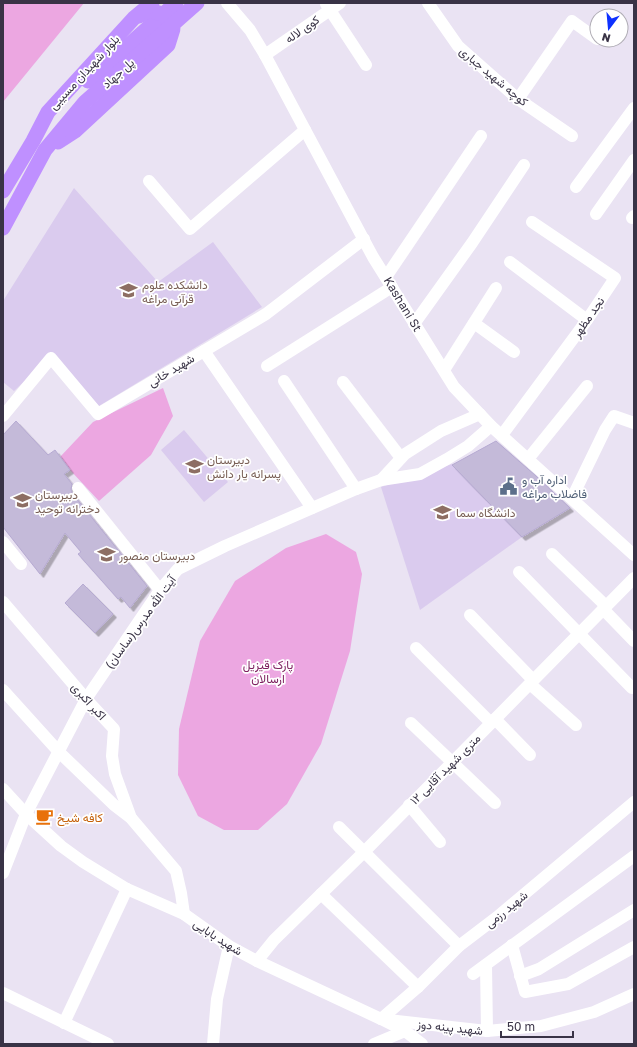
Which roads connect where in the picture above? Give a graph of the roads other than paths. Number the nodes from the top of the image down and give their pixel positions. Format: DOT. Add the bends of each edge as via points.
graph roads {
  1 [pos="152,3"];
  2 [pos="176,3"];
  3 [pos="197,3"];
  4 [pos="227,3"];
  5 [pos="239,3"];
  6 [pos="428,3"];
  7 [pos="332,5"];
  8 [pos="134,18"];
  9 [pos="250,30"];
  10 [pos="589,33"];
  11 [pos="265,55"];
  12 [pos="366,65"];
  13 [pos="518,98"];
  14 [pos="634,108"];
  15 [pos="305,130"];
  16 [pos="481,136"];
  17 [pos="572,136"];
  18 [pos="33,141"];
  19 [pos="45,150"];
  20 [pos="634,160"];
  21 [pos="524,165"];
  22 [pos="149,181"];
  23 [pos="576,187"];
  24 [pos="3,191"];
  25 [pos="596,214"];
  26 [pos="532,222"];
  27 [pos="3,228"];
  28 [pos="364,239"];
  29 [pos="510,262"];
  30 [pos="389,282"];
  31 [pos="496,288"];
  32 [pos="587,320"];
  33 [pos="474,323"];
  34 [pos="414,324"];
  35 [pos="204,351"];
  36 [pos="514,352"];
  37 [pos="267,366"];
  38 [pos="444,370"];
  39 [pos="284,381"];
  40 [pos="342,382"];
  41 [pos="587,386"];
  42 [pos="480,414"];
  43 [pos="3,416"];
  44 [pos="633,421"];
  45 [pos="491,426"];
  46 [pos="502,435"];
  47 [pos="401,458"];
  48 [pos="528,459"];
  49 [pos="381,480"];
  50 [pos="78,488"];
  51 [pos="356,488"];
  52 [pos="572,498"];
  53 [pos="312,508"];
  54 [pos="3,542"];
  55 [pos="552,554"];
  56 [pos="634,554"];
  57 [pos="21,564"];
  58 [pos="519,572"];
  59 [pos="634,578"];
  60 [pos="160,590"];
  61 [pos="3,602"];
  62 [pos="605,607"];
  63 [pos="470,615"];
  64 [pos="580,633"];
  65 [pos="634,641"];
  66 [pos="416,648"];
  67 [pos="531,682"];
  68 [pos="632,688"];
  69 [pos="3,690"];
  70 [pos="86,699"];
  71 [pos="493,721"];
  72 [pos="410,723"];
  73 [pos="576,725"];
  74 [pos="59,752"];
  75 [pos="530,755"];
  76 [pos="452,762"];
  77 [pos="3,789"];
  78 [pos="634,802"];
  79 [pos="495,803"];
  80 [pos="409,805"];
  81 [pos="26,814"];
  82 [pos="131,818"];
  83 [pos="339,827"];
  84 [pos="440,842"];
  85 [pos="364,852"];
  86 [pos="634,856"];
  87 [pos="3,873"];
  88 [pos="127,889"];
  89 [pos="321,894"];
  90 [pos="634,910"];
  91 [pos="184,914"];
  92 [pos="512,945"];
  93 [pos="229,946"];
  94 [pos="460,946"];
  95 [pos="634,947"];
  96 [pos="257,961"];
  97 [pos="486,965"];
  98 [pos="473,974"];
  99 [pos="520,976"];
  100 [pos="418,987"];
  101 [pos="3,993"];
  102 [pos="634,994"];
  103 [pos="381,1019"];
  104 [pos="64,1023"];
  105 [pos="405,1031"];
  106 [pos="487,1031"];
  107 [pos="108,1044"];
  108 [pos="214,1044"];
  109 [pos="374,1044"];
  110 [pos="422,1044"];
  1 -- 8 [label="main road, بلوار شهیدان مسیبی"];
  2 -- 18 [label="main road, پل جهاد" via="76,91"];
  3 -- 19 [label="main road, پل جهاد" via="85,102"];
  4 -- 9 [label="street"];
  5 -- 9 [label="street, Kashani St"];
  6 -- 13 [label="street, کوچه شهید جباری" via="458,46"];
  7 -- 11 [label="street, کوی لاله"];
  7 -- 12 [label="street"];
  8 -- 18 [label="main road, بلوار شهیدان مسیبی" via="48,112"];
  8 -- 19 [label="main road" via="148,10 165,15 173,30 168,45 75,131"];
  9 -- 11 [label="street, Kashani St"];
  10 -- 13 [label="street" via="572,21"];
  11 -- 15 [label="street, Kashani St"];
  13 -- 17 [label="street, کوچه شهید جباری"];
  14 -- 23 [label="street"];
  15 -- 22 [label="street" via="190,229"];
  15 -- 28 [label="street, Kashani St"];
  16 -- 30 [label="street"];
  18 -- 24 [label="main road, بلوار شهیدان مسیبی"];
  19 -- 27 [label="main road"];
  20 -- 25 [label="street"];
  21 -- 34 [label="street"];
  26 -- 32 [label="street, نجد مظهر" via="615,278"];
  28 -- 30 [label="street, Kashani St"];
  28 -- 35 [label="street, شهید خانی" via="266,314"];
  29 -- 32 [label="street"];
  30 -- 34 [label="street, Kashani St"];
  30 -- 37 [label="street"];
  31 -- 33 [label="street"];
  32 -- 46 [label="street, نجد مظهر"];
  33 -- 36 [label="street"];
  33 -- 38 [label="street"];
  34 -- 38 [label="street, Kashani St"];
  35 -- 43 [label="street, شهید خانی" via="98,414 51,358"];
  35 -- 53 [label="street"];
  38 -- 42 [label="street, Kashani St" via="454,387"];
  39 -- 51 [label="street"];
  40 -- 47 [label="street"];
  41 -- 48 [label="street"];
  42 -- 45 [label="street, Kashani St"];
  42 -- 47 [label="street, آیت الله مدرس(ساسان)" via="441,431"];
  44 -- 52 [label="street" via="614,416"];
  45 -- 46 [label="street, Kashani St"];
  45 -- 49 [label="street, آیت الله مدرس(ساسان)" via="468,446 420,474"];
  46 -- 48 [label="street, Kashani St"];
  47 -- 49 [label="street, آیت الله مدرس(ساسان)"];
  48 -- 52 [label="street, Kashani St"];
  49 -- 51 [label="street, آیت الله مدرس(ساسان)"];
  50 -- 60 [label="street"];
  51 -- 53 [label="street, آیت الله مدرس(ساسان)"];
  52 -- 56 [label="street, Kashani St"];
  53 -- 60 [label="street, آیت الله مدرس(ساسان)" via="178,569"];
  54 -- 57 [label="street"];
  55 -- 62 [label="street"];
  58 -- 64 [label="street"];
  59 -- 62 [label="street, ۱۲ متری شهید آقایی"];
  60 -- 70 [label="street, آیت الله مدرس(ساسان)"];
  61 -- 70 [label="street, اکبر اکبری"];
  62 -- 64 [label="street, ۱۲ متری شهید آقایی"];
  62 -- 65 [label="street"];
  63 -- 67 [label="street"];
  64 -- 67 [label="street, ۱۲ متری شهید آقایی"];
  64 -- 68 [label="street"];
  66 -- 71 [label="street"];
  67 -- 71 [label="street, ۱۲ متری شهید آقایی"];
  67 -- 73 [label="street"];
  69 -- 74 [label="street"];
  70 -- 74 [label="street, آیت الله مدرس(ساسان)"];
  70 -- 82 [label="street, اکبر اکبری" via="114,729 112,756 115,774"];
  71 -- 75 [label="street"];
  71 -- 76 [label="street, ۱۲ متری شهید آقایی"];
  72 -- 76 [label="street"];
  74 -- 81 [label="street, آیت الله مدرس(ساسان)"];
  74 -- 82 [label="street"];
  76 -- 79 [label="street"];
  76 -- 80 [label="street, ۱۲ متری شهید آقایی"];
  77 -- 81 [label="street, شهید بابایی"];
  78 -- 94 [label="street, شهید رزمی"];
  80 -- 84 [label="street"];
  80 -- 85 [label="street, ۱۲ متری شهید آقایی"];
  81 -- 87 [label="street, آیت الله مدرس(ساسان)"];
  81 -- 88 [label="street, شهید بابایی" via="61,846"];
  82 -- 91 [label="street" via="176,871"];
  83 -- 85 [label="street"];
  85 -- 89 [label="street, ۱۲ متری شهید آقایی"];
  85 -- 94 [label="street"];
  86 -- 92 [label="street"];
  88 -- 91 [label="street, شهید بابایی"];
  88 -- 104 [label="street"];
  89 -- 96 [label="street, ۱۲ متری شهید آقایی" via="274,940"];
  89 -- 100 [label="street"];
  90 -- 99 [label="street" via="539,969"];
  91 -- 93 [label="street, شهید بابایی"];
  92 -- 97 [label="street"];
  92 -- 99 [label="street"];
  93 -- 96 [label="street, شهید بابایی"];
  93 -- 108 [label="street" via="217,999"];
  94 -- 100 [label="street, شهید رزمی"];
  95 -- 99 [label="street" via="568,984 525,992"];
  96 -- 103 [label="street, شهید بابایی"];
  97 -- 98 [label="street"];
  97 -- 106 [label="street"];
  100 -- 103 [label="street, شهید رزمی"];
  101 -- 104 [label="street"];
  102 -- 106 [label="street, شهید پینه دوز" via="594,1012 541,1026"];
  103 -- 105 [label="street, شهید بابایی"];
  103 -- 106 [label="street, شهید پینه دوز"];
  104 -- 107 [label="street"];
  105 -- 109 [label="street"];
  105 -- 110 [label="street, شهید بابایی"];
}
